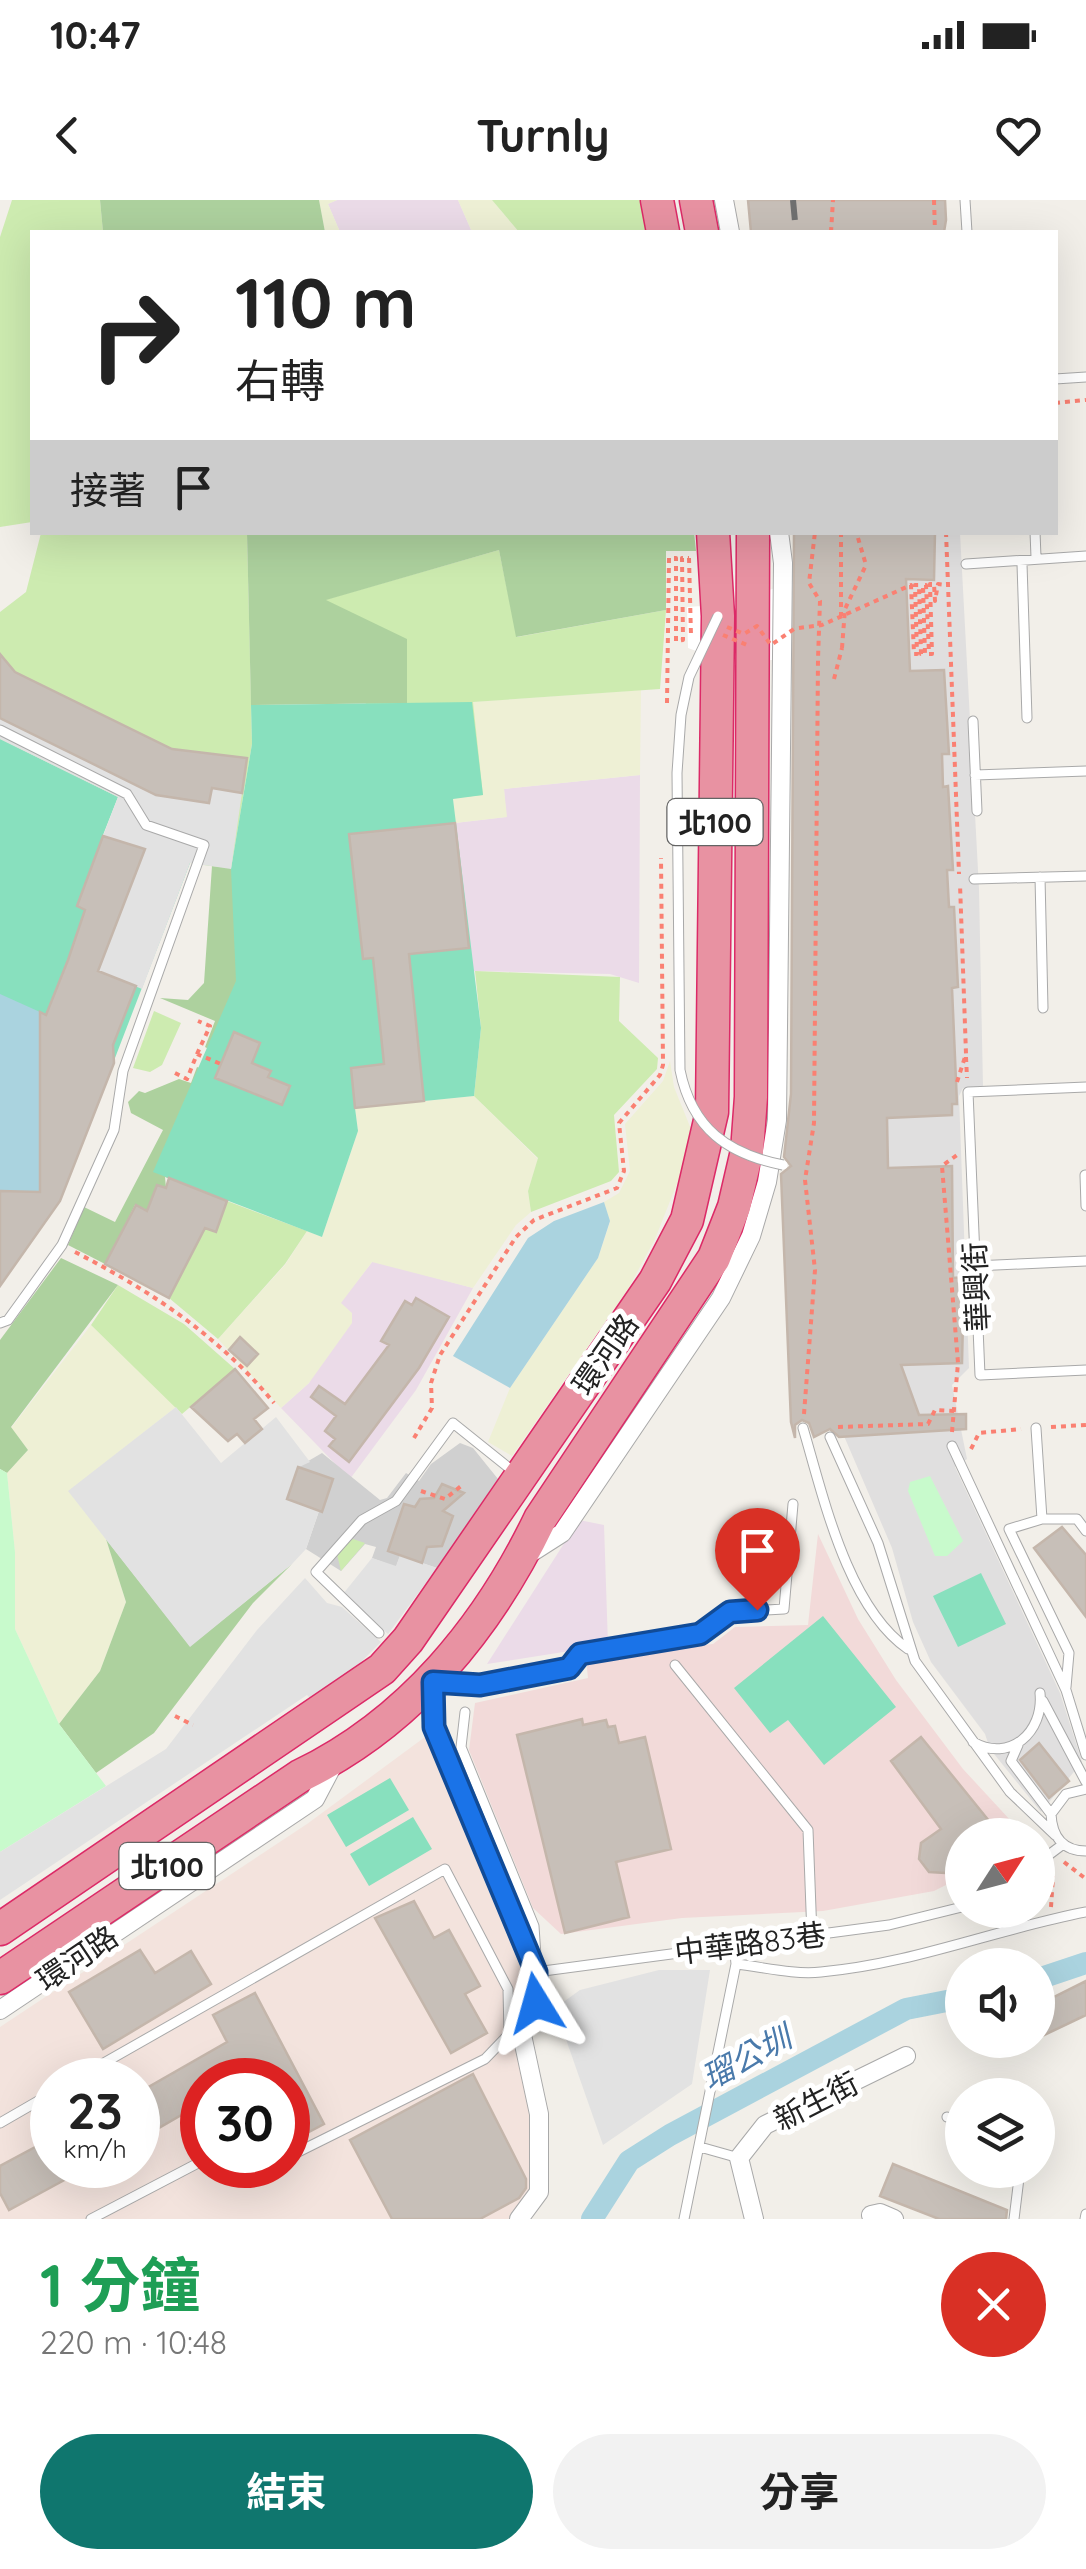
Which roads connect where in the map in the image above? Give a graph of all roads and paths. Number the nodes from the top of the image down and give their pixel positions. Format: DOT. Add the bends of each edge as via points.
graph roads {
  1 [pos="656,200"];
  2 [pos="696,200"];
  3 [pos="724,200"];
  4 [pos="834,200"];
  5 [pos="934,200"];
  6 [pos="965,200"];
  7 [pos="663,230"];
  8 [pos="702,230"];
  9 [pos="730,230"];
  10 [pos="831,230"];
  11 [pos="935,230"];
  12 [pos="967,230"];
  13 [pos="1086,377"];
  14 [pos="1058,379"];
  15 [pos="1086,400"];
  16 [pos="1058,404"];
  17 [pos="713,535"];
  18 [pos="753,535"];
  19 [pos="780,535"];
  20 [pos="815,535"];
  21 [pos="841,535"];
  22 [pos="946,535"];
  23 [pos="1035,535"];
  24 [pos="858,538"];
  25 [pos="1086,556"];
  26 [pos="1036,557"];
  27 [pos="689,558"];
  28 [pos="966,564"];
  29 [pos="1022,564"];
  30 [pos="948,585"];
  31 [pos="718,616"];
  32 [pos="841,616"];
  33 [pos="822,624"];
  34 [pos="794,629"];
  35 [pos="834,679"];
  36 [pos="1028,718"];
  37 [pos="667,719"];
  38 [pos="973,722"];
  39 [pos="0,730"];
  40 [pos="1086,770"];
  41 [pos="975,775"];
  42 [pos="977,811"];
  43 [pos="662,847"];
  44 [pos="1086,876"];
  45 [pos="1040,877"];
  46 [pos="974,879"];
  47 [pos="1043,1008"];
  48 [pos="198,1020"];
  49 [pos="197,1054"];
  50 [pos="966,1054"];
  51 [pos="221,1064"];
  52 [pos="175,1073"];
  53 [pos="1086,1087"];
  54 [pos="963,1092"];
  55 [pos="958,1140"];
  56 [pos="783,1166"];
  57 [pos="1085,1175"];
  58 [pos="1086,1206"];
  59 [pos="62,1245"];
  60 [pos="1086,1261"];
  61 [pos="974,1266"];
  62 [pos="0,1324"];
  63 [pos="1086,1370"];
  64 [pos="274,1403"];
  65 [pos="954,1410"];
  66 [pos="1086,1425"];
  67 [pos="803,1428"];
  68 [pos="1036,1428"];
  69 [pos="979,1433"];
  70 [pos="830,1437"];
  71 [pos="414,1438"];
  72 [pos="952,1446"];
  73 [pos="520,1476"];
  74 [pos="407,1486"];
  75 [pos="461,1486"];
  76 [pos="793,1504"];
  77 [pos="1042,1519"];
  78 [pos="1086,1532"];
  79 [pos="521,1558"];
  80 [pos="378,1634"];
  81 [pos="910,1650"];
  82 [pos="676,1665"];
  83 [pos="433,1682"];
  84 [pos="1066,1690"];
  85 [pos="465,1712"];
  86 [pos="174,1716"];
  87 [pos="193,1725"];
  88 [pos="971,1742"];
  89 [pos="1020,1743"];
  90 [pos="1086,1756"];
  91 [pos="336,1758"];
  92 [pos="1086,1786"];
  93 [pos="1051,1814"];
  94 [pos="1035,1818"];
  95 [pos="1052,1818"];
  96 [pos="1055,1835"];
  97 [pos="1062,1845"];
  98 [pos="1055,1850"];
  99 [pos="1086,1851"];
  100 [pos="1055,1862"];
  101 [pos="1086,1880"];
  102 [pos="1086,1912"];
  103 [pos="945,1914"];
  104 [pos="1055,1918"];
  105 [pos="1020,1928"];
  106 [pos="0,1930"];
  107 [pos="812,1936"];
  108 [pos="734,1943"];
  109 [pos="736,1964"];
  110 [pos="536,1972"];
  111 [pos="0,1978"];
  112 [pos="0,2010"];
  113 [pos="906,2056"];
  114 [pos="113,2058"];
  115 [pos="30,2105"];
  116 [pos="0,2123"];
  117 [pos="701,2144"];
  118 [pos="310,2146"];
  119 [pos="739,2158"];
  120 [pos="180,2172"];
  121 [pos="1018,2188"];
  122 [pos="871,2215"];
  123 [pos="91,2219"];
  124 [pos="520,2219"];
  125 [pos="684,2219"];
  126 [pos="754,2219"];
  127 [pos="894,2219"];
  128 [pos="1014,2219"];
  1 -- 7 [label="highway"];
  2 -- 8 [label="highway"];
  3 -- 9 [label="street"];
  4 -- 10 [label="path"];
  5 -- 11 [label="path"];
  6 -- 12 [label="lane"];
  13 -- 14 [label="lane"];
  15 -- 16 [label="path"];
  17 -- 31 [label="highway, 環河路 / 北100"];
  18 -- 79 [label="highway, 環河路 / 北100" via="748,1151 714,1258 540,1518"];
  19 -- 79 [label="street, 環河路" via="777,1120 767,1182 722,1298 562,1533"];
  20 -- 33 [label="path" via="809,583 820,601"];
  21 -- 32 [label="path"];
  22 -- 30 [label="path"];
  23 -- 26 [label="lane"];
  24 -- 35 [label="path, bridge" via="866,565 845,610"];
  25 -- 26 [label="lane"];
  26 -- 29 [label="lane"];
  27 -- 37 [label="path, bridge" via="682,558 683,640 676,641 676,558 669,558"];
  28 -- 29 [label="lane"];
  29 -- 36 [label="lane"];
  30 -- 32 [label="path" via="938,584 934,601 930,584 932,654 926,585 925,654 919,585 917,654 911,585"];
  30 -- 50 [label="path"];
  31 -- 56 [label="lane, bridge" via="689,677 681,714 680,1070 690,1106 714,1137 748,1158"];
  31 -- 73 [label="highway, 環河路 / 北100" via="712,1112 702,1168 687,1220 655,1282"];
  32 -- 33 [label="path"];
  33 -- 34 [label="path"];
  33 -- 67 [label="path" via="814,1123 805,1180 814,1270"];
  38 -- 41 [label="lane"];
  39 -- 59 [label="lane" via="127,794 146,825 204,845 124,1071 114,1130"];
  40 -- 41 [label="lane"];
  41 -- 42 [label="lane"];
  43 -- 71 [label="path" via="662,1065 620,1122 624,1171 616,1188 525,1227 440,1355 430,1382 432,1408"];
  44 -- 45 [label="lane"];
  45 -- 46 [label="lane"];
  45 -- 47 [label="lane"];
  48 -- 49 [label="path" via="210,1026"];
  49 -- 51 [label="path"];
  49 -- 52 [label="path" via="187,1078"];
  50 -- 54 [label="path"];
  50 -- 54 [label="path" via="957,1074"];
  53 -- 54 [label="lane"];
  54 -- 61 [label="lane, 華興街"];
  55 -- 65 [label="path" via="959,1154 942,1166 956,1329"];
  57 -- 58 [label="lane"];
  59 -- 62 [label="lane"];
  59 -- 64 [label="path" via="178,1310"];
  60 -- 61 [label="lane"];
  61 -- 63 [label="lane, 華興街" via="980,1375"];
  65 -- 67 [label="path" via="936,1410 928,1424"];
  65 -- 72 [label="path"];
  66 -- 68 [label="path"];
  67 -- 81 [label="lane" via="836,1536 879,1622"];
  68 -- 69 [label="path"];
  68 -- 77 [label="lane"];
  70 -- 81 [label="lane" via="878,1543"];
  72 -- 84 [label="lane"];
  73 -- 74 [label="lane" via="452,1423"];
  73 -- 106 [label="highway, 環河路 / 北100" via="382,1669"];
  74 -- 75 [label="path" via="446,1499"];
  74 -- 80 [label="lane" via="396,1501 362,1520 316,1572"];
  76 -- 83 [label="lane" via="784,1609 730,1612 700,1634 580,1654 569,1668 480,1685"];
  77 -- 78 [label="lane" via="1077,1519"];
  77 -- 84 [label="lane" via="1010,1529 1068,1653"];
  79 -- 83 [label="highway, 環河路 / 北100"];
  81 -- 88 [label="lane"];
  82 -- 107 [label="lane" via="808,1830"];
  83 -- 91 [label="highway, 環河路 / 北100" via="393,1720"];
  83 -- 110 [label="street" via="434,1727"];
  84 -- 90 [label="lane"];
  85 -- 110 [label="lane" via="461,1747 534,1926"];
  86 -- 87 [label="path"];
  88 -- 89 [label="lane" via="990,1749"];
  88 -- 94 [label="lane"];
  89 -- 92 [label="lane" via="1038,1721 1040,1693"];
  89 -- 93 [label="lane" via="1011,1761 1015,1772"];
  91 -- 111 [label="highway, 環河路 / 北100"];
  91 -- 112 [label="street, 環河路" via="315,1799"];
  92 -- 93 [label="lane" via="1066,1794"];
  93 -- 95 [label="lane"];
  96 -- 97 [label="lane"];
  97 -- 98 [label="lane"];
  97 -- 99 [label="lane"];
  100 -- 101 [label="path"];
  102 -- 104 [label="lane"];
  103 -- 107 [label="lane, 中華路83巷"];
  105 -- 109 [label="lane" via="946,1950 818,1973"];
  107 -- 108 [label="lane, 中華路83巷"];
  108 -- 109 [label="lane"];
  108 -- 110 [label="lane, 中華路83巷"];
  109 -- 117 [label="lane"];
  110 -- 124 [label="street" via="535,2012 522,2035 539,2114 538,2192"];
  113 -- 119 [label="street, 新生街" via="765,2125"];
  114 -- 118 [label="lane" via="444,1869 508,1989 509,2034 485,2060"];
  115 -- 116 [label="lane"];
  117 -- 119 [label="lane"];
  117 -- 125 [label="lane"];
  119 -- 126 [label="street"];
  120 -- 123 [label="lane"];
  121 -- 128 [label="lane"];
  122 -- 127 [label="street"];
}
